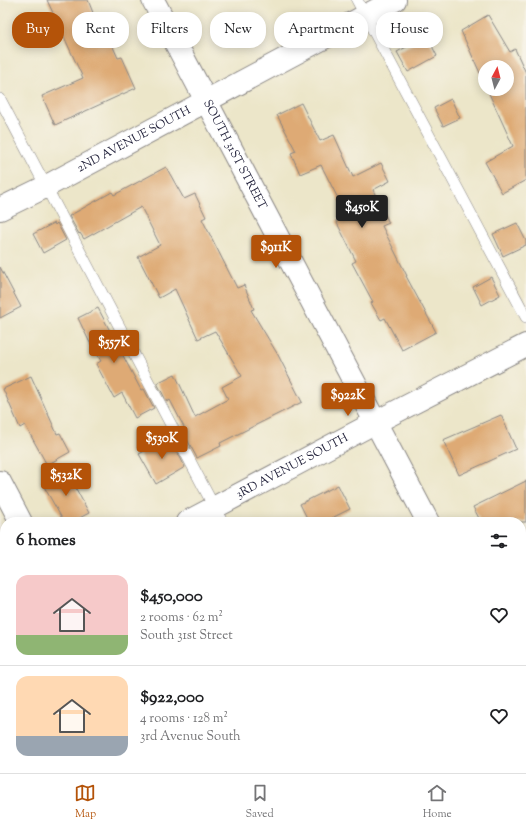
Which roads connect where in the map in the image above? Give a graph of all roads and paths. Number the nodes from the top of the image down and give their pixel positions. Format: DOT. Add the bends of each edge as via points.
graph roads {
  1 [pos="153,0"];
  2 [pos="395,0"];
  3 [pos="362,8"];
  4 [pos="0,99"];
  5 [pos="207,100"];
  6 [pos="45,187"];
  7 [pos="0,209"];
  8 [pos="526,318"];
  9 [pos="526,345"];
  10 [pos="376,422"];
  11 [pos="0,482"];
  12 [pos="218,515"];
  13 [pos="18,517"];
  14 [pos="425,517"];
  1 -- 5 [label="street, SOUTH 31ST STREET"];
  2 -- 3 [label="street, 2ND AVENUE SOUTH"];
  3 -- 5 [label="street, 2ND AVENUE SOUTH"];
  3 -- 8 [label="lane"];
  4 -- 6 [label="lane"];
  5 -- 6 [label="street, 2ND AVENUE SOUTH"];
  5 -- 10 [label="street, SOUTH 31ST STREET"];
  6 -- 7 [label="street, 2ND AVENUE SOUTH"];
  6 -- 12 [label="lane"];
  9 -- 10 [label="street, 3RD AVENUE SOUTH"];
  10 -- 12 [label="street, 3RD AVENUE SOUTH"];
  10 -- 14 [label="street, SOUTH 31ST STREET"];
  11 -- 13 [label="street"];
}
